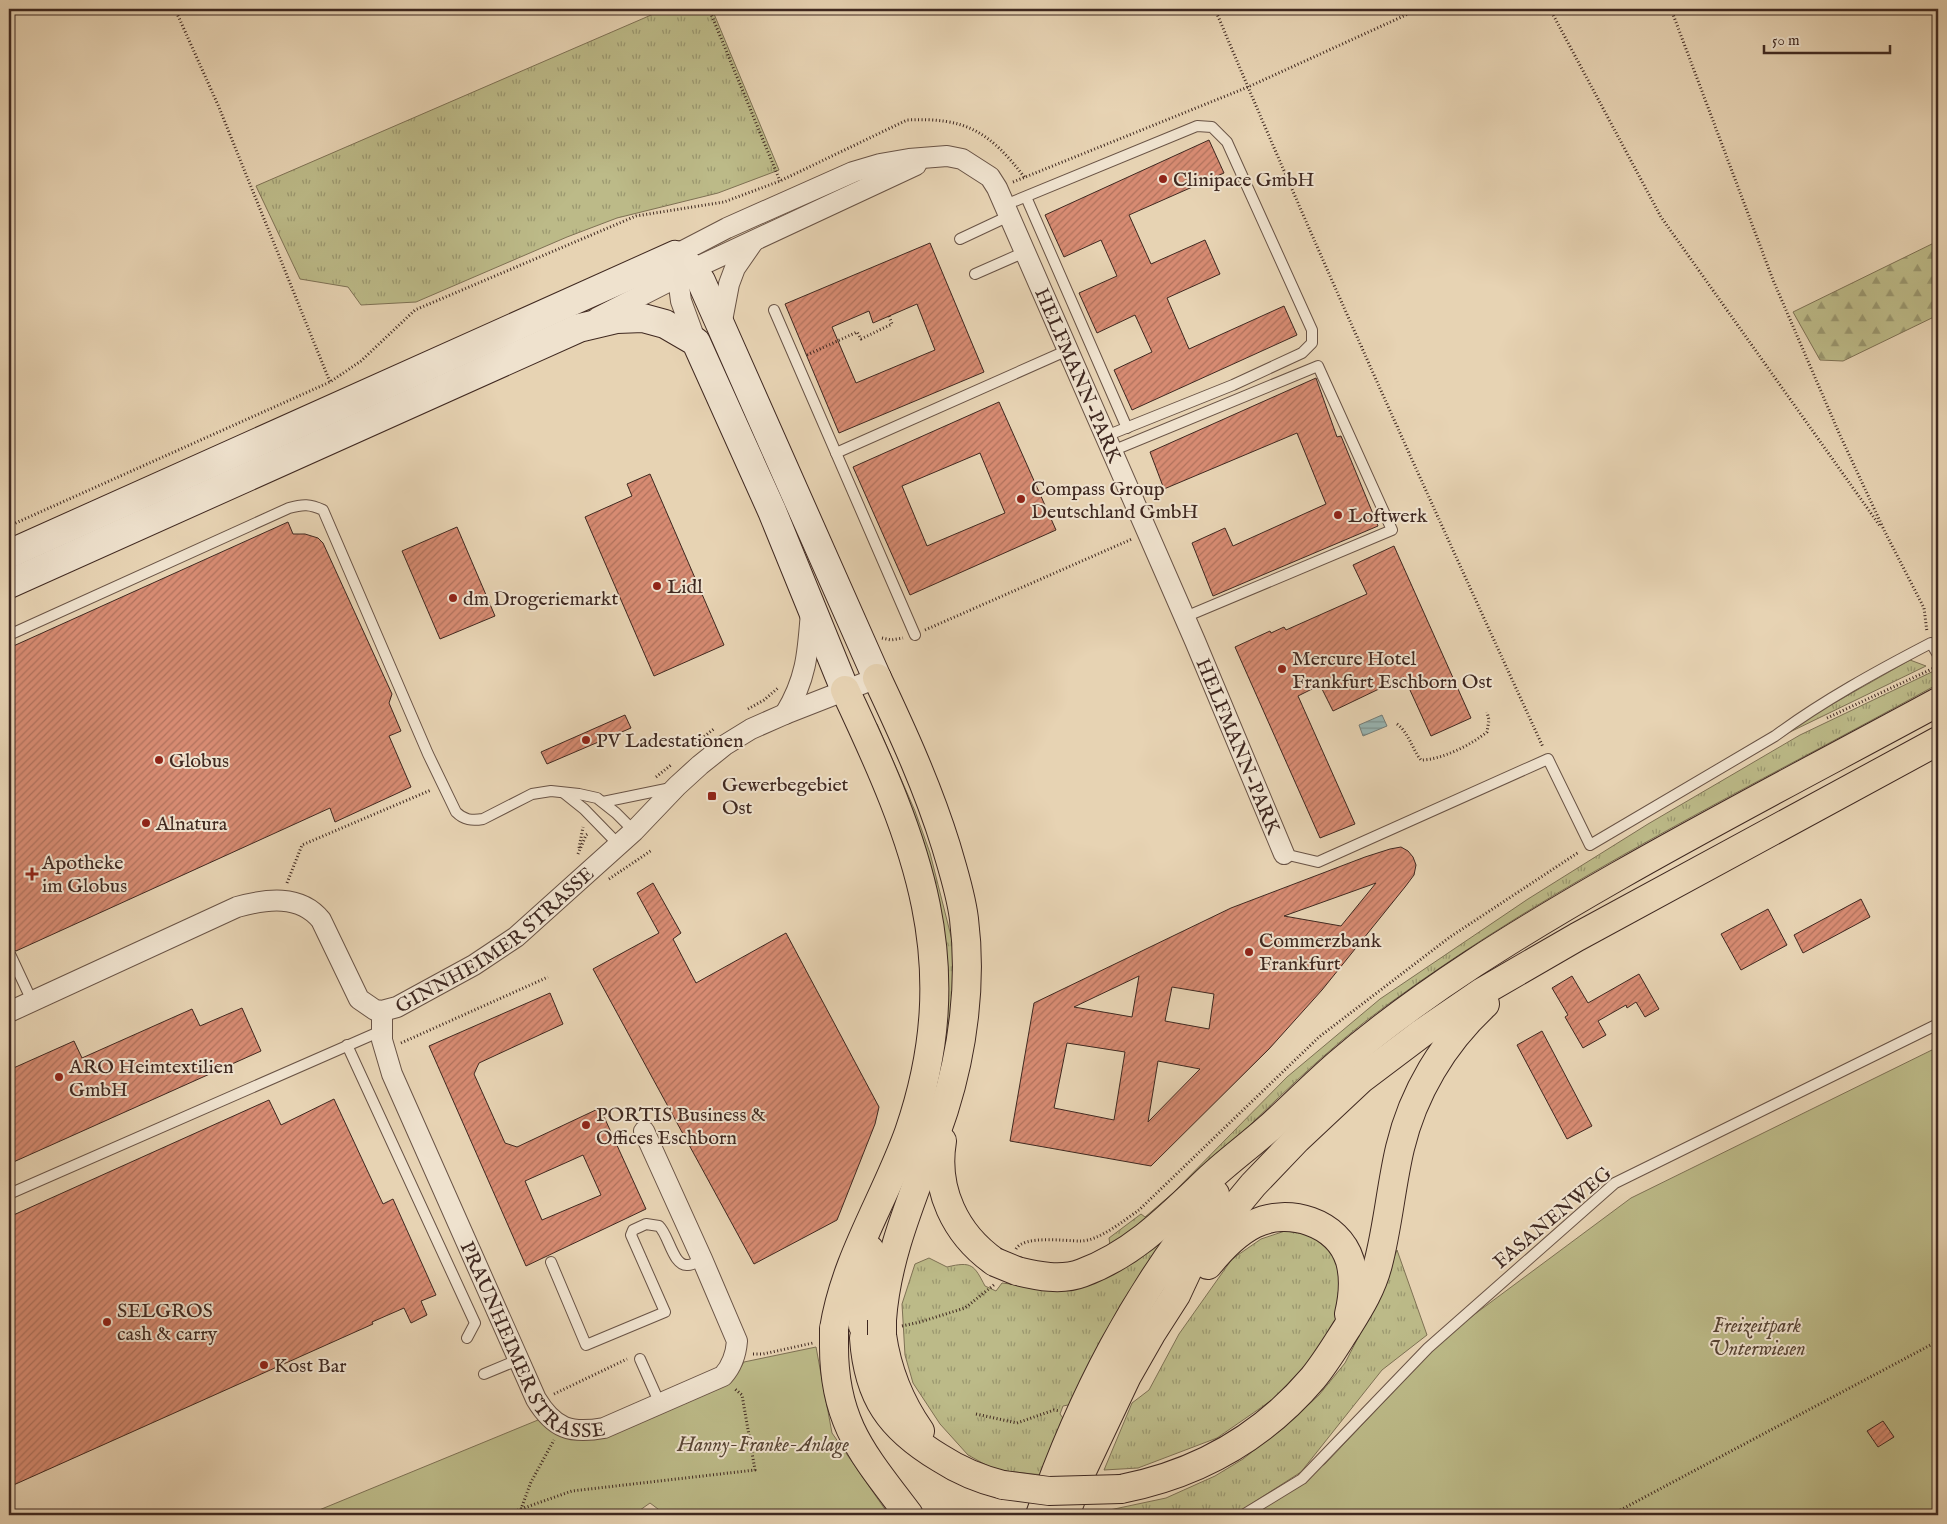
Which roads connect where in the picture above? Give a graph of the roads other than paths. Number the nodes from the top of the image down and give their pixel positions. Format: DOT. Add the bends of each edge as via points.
graph roads {
  1 [pos="931,158"];
  2 [pos="1026,197"];
  3 [pos="1007,211"];
  4 [pos="960,239"];
  5 [pos="753,242"];
  6 [pos="1025,252"];
  7 [pos="682,266"];
  8 [pos="975,274"];
  9 [pos="774,310"];
  10 [pos="721,326"];
  11 [pos="579,328"];
  12 [pos="696,342"];
  13 [pos="1068,350"];
  14 [pos="1127,428"];
  15 [pos="1109,444"];
  16 [pos="836,453"];
  17 [pos="9,554"];
  18 [pos="9,584"];
  19 [pos="811,606"];
  20 [pos="1184,617"];
  21 [pos="9,635"];
  22 [pos="915,635"];
  23 [pos="1934,648"];
  24 [pos="877,678"];
  25 [pos="845,690"];
  26 [pos="1938,702"];
  27 [pos="785,714"];
  28 [pos="1938,740"];
  29 [pos="677,786"];
  30 [pos="563,792"];
  31 [pos="603,802"];
  32 [pos="634,832"];
  33 [pos="619,845"];
  34 [pos="1284,854"];
  35 [pos="1577,937"];
  36 [pos="10,954"];
  37 [pos="32,1001"];
  38 [pos="9,1012"];
  39 [pos="382,1021"];
  40 [pos="1938,1024"];
  41 [pos="347,1045"];
  42 [pos="949,1093"];
  43 [pos="1268,1129"];
  44 [pos="644,1131"];
  45 [pos="885,1193"];
  46 [pos="9,1194"];
  47 [pos="702,1259"];
  48 [pos="551,1262"];
  49 [pos="1176,1295"];
  50 [pos="878,1329"];
  51 [pos="1346,1329"];
  52 [pos="466,1338"];
  53 [pos="520,1359"];
  54 [pos="640,1360"];
  55 [pos="484,1374"];
  56 [pos="660,1404"];
  57 [pos="909,1515"];
  58 [pos="1040,1515"];
  59 [pos="1065,1515"];
  60 [pos="1243,1515"];
  1 -- 3 [label="street, HELFMANN-PARK" via="947,156 976,166 990,177"];
  1 -- 5 [label="street, HELFMANN-PARK"];
  1 -- 7 [label="street, HELFMANN-PARK" via="880,164 853,172 727,228"];
  2 -- 3 [label="lane"];
  2 -- 14 [label="lane"];
  2 -- 14 [label="lane" via="1197,126 1212,127 1227,142 1312,330 1312,344 1302,353"];
  3 -- 4 [label="lane"];
  3 -- 6 [label="street, HELFMANN-PARK"];
  5 -- 7 [label="street, HELFMANN-PARK"];
  5 -- 10 [label="street" via="735,268"];
  6 -- 8 [label="lane"];
  6 -- 13 [label="street, HELFMANN-PARK"];
  7 -- 10 [label="main road" via="701,281"];
  7 -- 11 [label="street"];
  7 -- 12 [label="street" via="681,301"];
  7 -- 17 [label="main road"];
  9 -- 16 [label="lane"];
  10 -- 24 [label="main road"];
  11 -- 12 [label="main road" via="617,319 643,318 665,324"];
  11 -- 18 [label="main road"];
  12 -- 19 [label="main road"];
  13 -- 15 [label="street, HELFMANN-PARK"];
  13 -- 16 [label="lane"];
  14 -- 15 [label="lane"];
  15 -- 20 [label="street, HELFMANN-PARK"];
  15 -- 20 [label="lane" via="1318,366 1392,530"];
  16 -- 22 [label="lane"];
  19 -- 25 [label="main road"];
  19 -- 27 [label="street" via="802,681"];
  20 -- 34 [label="street, HELFMANN-PARK"];
  21 -- 30 [label="lane" via="289,508 312,504 323,510 456,812 467,820 483,819 540,792"];
  23 -- 34 [label="lane" via="1856,683 1775,736 1590,845 1548,759 1318,862"];
  24 -- 25 [label="street, GINNHEIMER STRASSE"];
  24 -- 42 [label="highway" via="940,828 964,919 964,1014"];
  25 -- 27 [label="street, GINNHEIMER STRASSE"];
  25 -- 45 [label="highway" via="908,835 924,893 934,953 934,1007 928,1057 915,1113"];
  26 -- 43 [label="highway" via="1712,823 1536,923 1391,1022 1339,1063"];
  27 -- 29 [label="street, GINNHEIMER STRASSE" via="751,729 725,746"];
  28 -- 35 [label="highway"];
  29 -- 31 [label="lane"];
  29 -- 32 [label="street, GINNHEIMER STRASSE"];
  30 -- 31 [label="lane" via="591,796"];
  30 -- 33 [label="lane"];
  31 -- 32 [label="lane"];
  32 -- 33 [label="street, GINNHEIMER STRASSE"];
  33 -- 39 [label="street, GINNHEIMER STRASSE" via="516,937 397,1006"];
  35 -- 49 [label="highway" via="1482,992 1361,1080 1252,1185 1190,1265"];
  35 -- 51 [label="highway" via="1485,1004 1440,1055 1414,1104 1400,1148 1378,1264 1368,1295"];
  36 -- 37 [label="lane"];
  37 -- 38 [label="street, GINNHEIMER STRASSE"];
  37 -- 39 [label="street, GINNHEIMER STRASSE" via="237,907 281,900 296,903 322,920 359,1000 375,1010"];
  39 -- 41 [label="lane"];
  39 -- 53 [label="street, PRAUNHEIMER STRASSE" via="386,1056 392,1074"];
  40 -- 60 [label="lane, FASANENWEG" via="1615,1183 1428,1348 1302,1479"];
  41 -- 46 [label="lane"];
  41 -- 52 [label="lane" via="475,1322"];
  42 -- 43 [label="highway" via="940,1173 943,1190 957,1223 976,1247 1006,1267 1048,1277 1080,1274 1114,1259 1172,1216 1211,1177"];
  42 -- 50 [label="highway" via="894,1248"];
  43 -- 58 [label="highway" via="1185,1232 1129,1318 1080,1412"];
  44 -- 47 [label="street"];
  45 -- 50 [label="highway" via="865,1273"];
  45 -- 57 [label="highway" via="854,1257 828,1338 848,1427 874,1470"];
  47 -- 48 [label="lane" via="682,1265 659,1226 646,1224 633,1230 631,1236 665,1312 586,1345"];
  47 -- 56 [label="street, PRAUNHEIMER STRASSE" via="737,1341 736,1353 723,1376"];
  49 -- 51 [label="highway" via="1198,1277 1238,1234 1271,1218 1292,1217 1323,1228 1343,1246 1353,1274 1352,1302"];
  49 -- 59 [label="highway" via="1128,1376"];
  50 -- 51 [label="highway, bridge" via="891,1378 902,1402 944,1461 975,1477 1003,1485 1049,1491 1121,1489 1170,1477 1201,1465 1261,1428 1292,1402 1333,1352"];
  53 -- 55 [label="lane"];
  53 -- 56 [label="street, PRAUNHEIMER STRASSE" via="544,1412 561,1426 590,1430 604,1428"];
  54 -- 56 [label="lane"];
}
